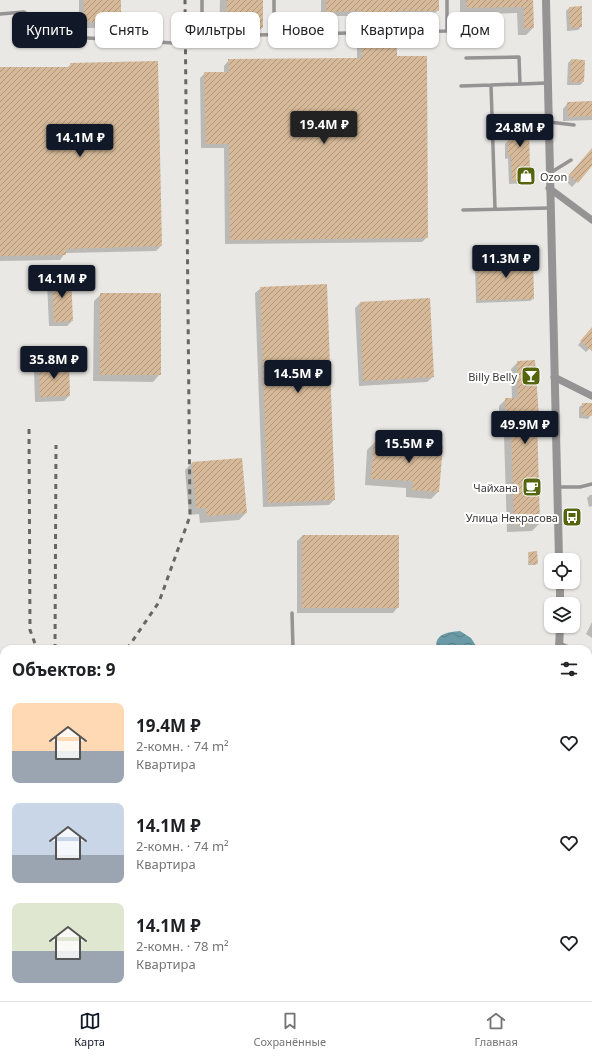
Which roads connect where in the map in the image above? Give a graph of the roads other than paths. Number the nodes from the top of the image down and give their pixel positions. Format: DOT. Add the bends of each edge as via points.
graph roads {
  1 [pos="202,0"];
  2 [pos="274,0"];
  3 [pos="447,0"];
  4 [pos="546,0"];
  5 [pos="202,12"];
  6 [pos="274,12"];
  7 [pos="0,14"];
  8 [pos="338,33"];
  9 [pos="171,43"];
  10 [pos="466,58"];
  11 [pos="547,83"];
  12 [pos="520,84"];
  13 [pos="491,85"];
  14 [pos="461,86"];
  15 [pos="548,122"];
  16 [pos="574,125"];
  17 [pos="571,160"];
  18 [pos="549,173"];
  19 [pos="549,188"];
  20 [pos="550,208"];
  21 [pos="463,210"];
  22 [pos="494,210"];
  23 [pos="592,220"];
  24 [pos="554,377"];
  25 [pos="592,396"];
  26 [pos="592,484"];
  27 [pos="557,487"];
  28 [pos="559,553"];
  29 [pos="292,613"];
  30 [pos="560,633"];
  31 [pos="293,645"];
  32 [pos="559,645"];
  1 -- 5 [label="lane"];
  2 -- 6 [label="lane"];
  3 -- 8 [label="lane" via="447,31"];
  4 -- 11 [label="street"];
  7 -- 9 [label="lane" via="24,12 27,14 29,29 33,34"];
  10 -- 12 [label="lane" via="519,57"];
  11 -- 12 [label="lane"];
  11 -- 15 [label="street"];
  12 -- 13 [label="lane"];
  13 -- 14 [label="lane"];
  13 -- 22 [label="lane"];
  15 -- 16 [label="lane"];
  15 -- 18 [label="street"];
  17 -- 18 [label="lane"];
  18 -- 19 [label="street"];
  19 -- 20 [label="street"];
  19 -- 23 [label="street"];
  20 -- 22 [label="lane"];
  20 -- 24 [label="street"];
  21 -- 22 [label="lane"];
  24 -- 25 [label="street"];
  24 -- 27 [label="street"];
  26 -- 27 [label="lane"];
  27 -- 28 [label="street"];
  29 -- 31 [label="lane"];
  30 -- 32 [label="street"];
}
